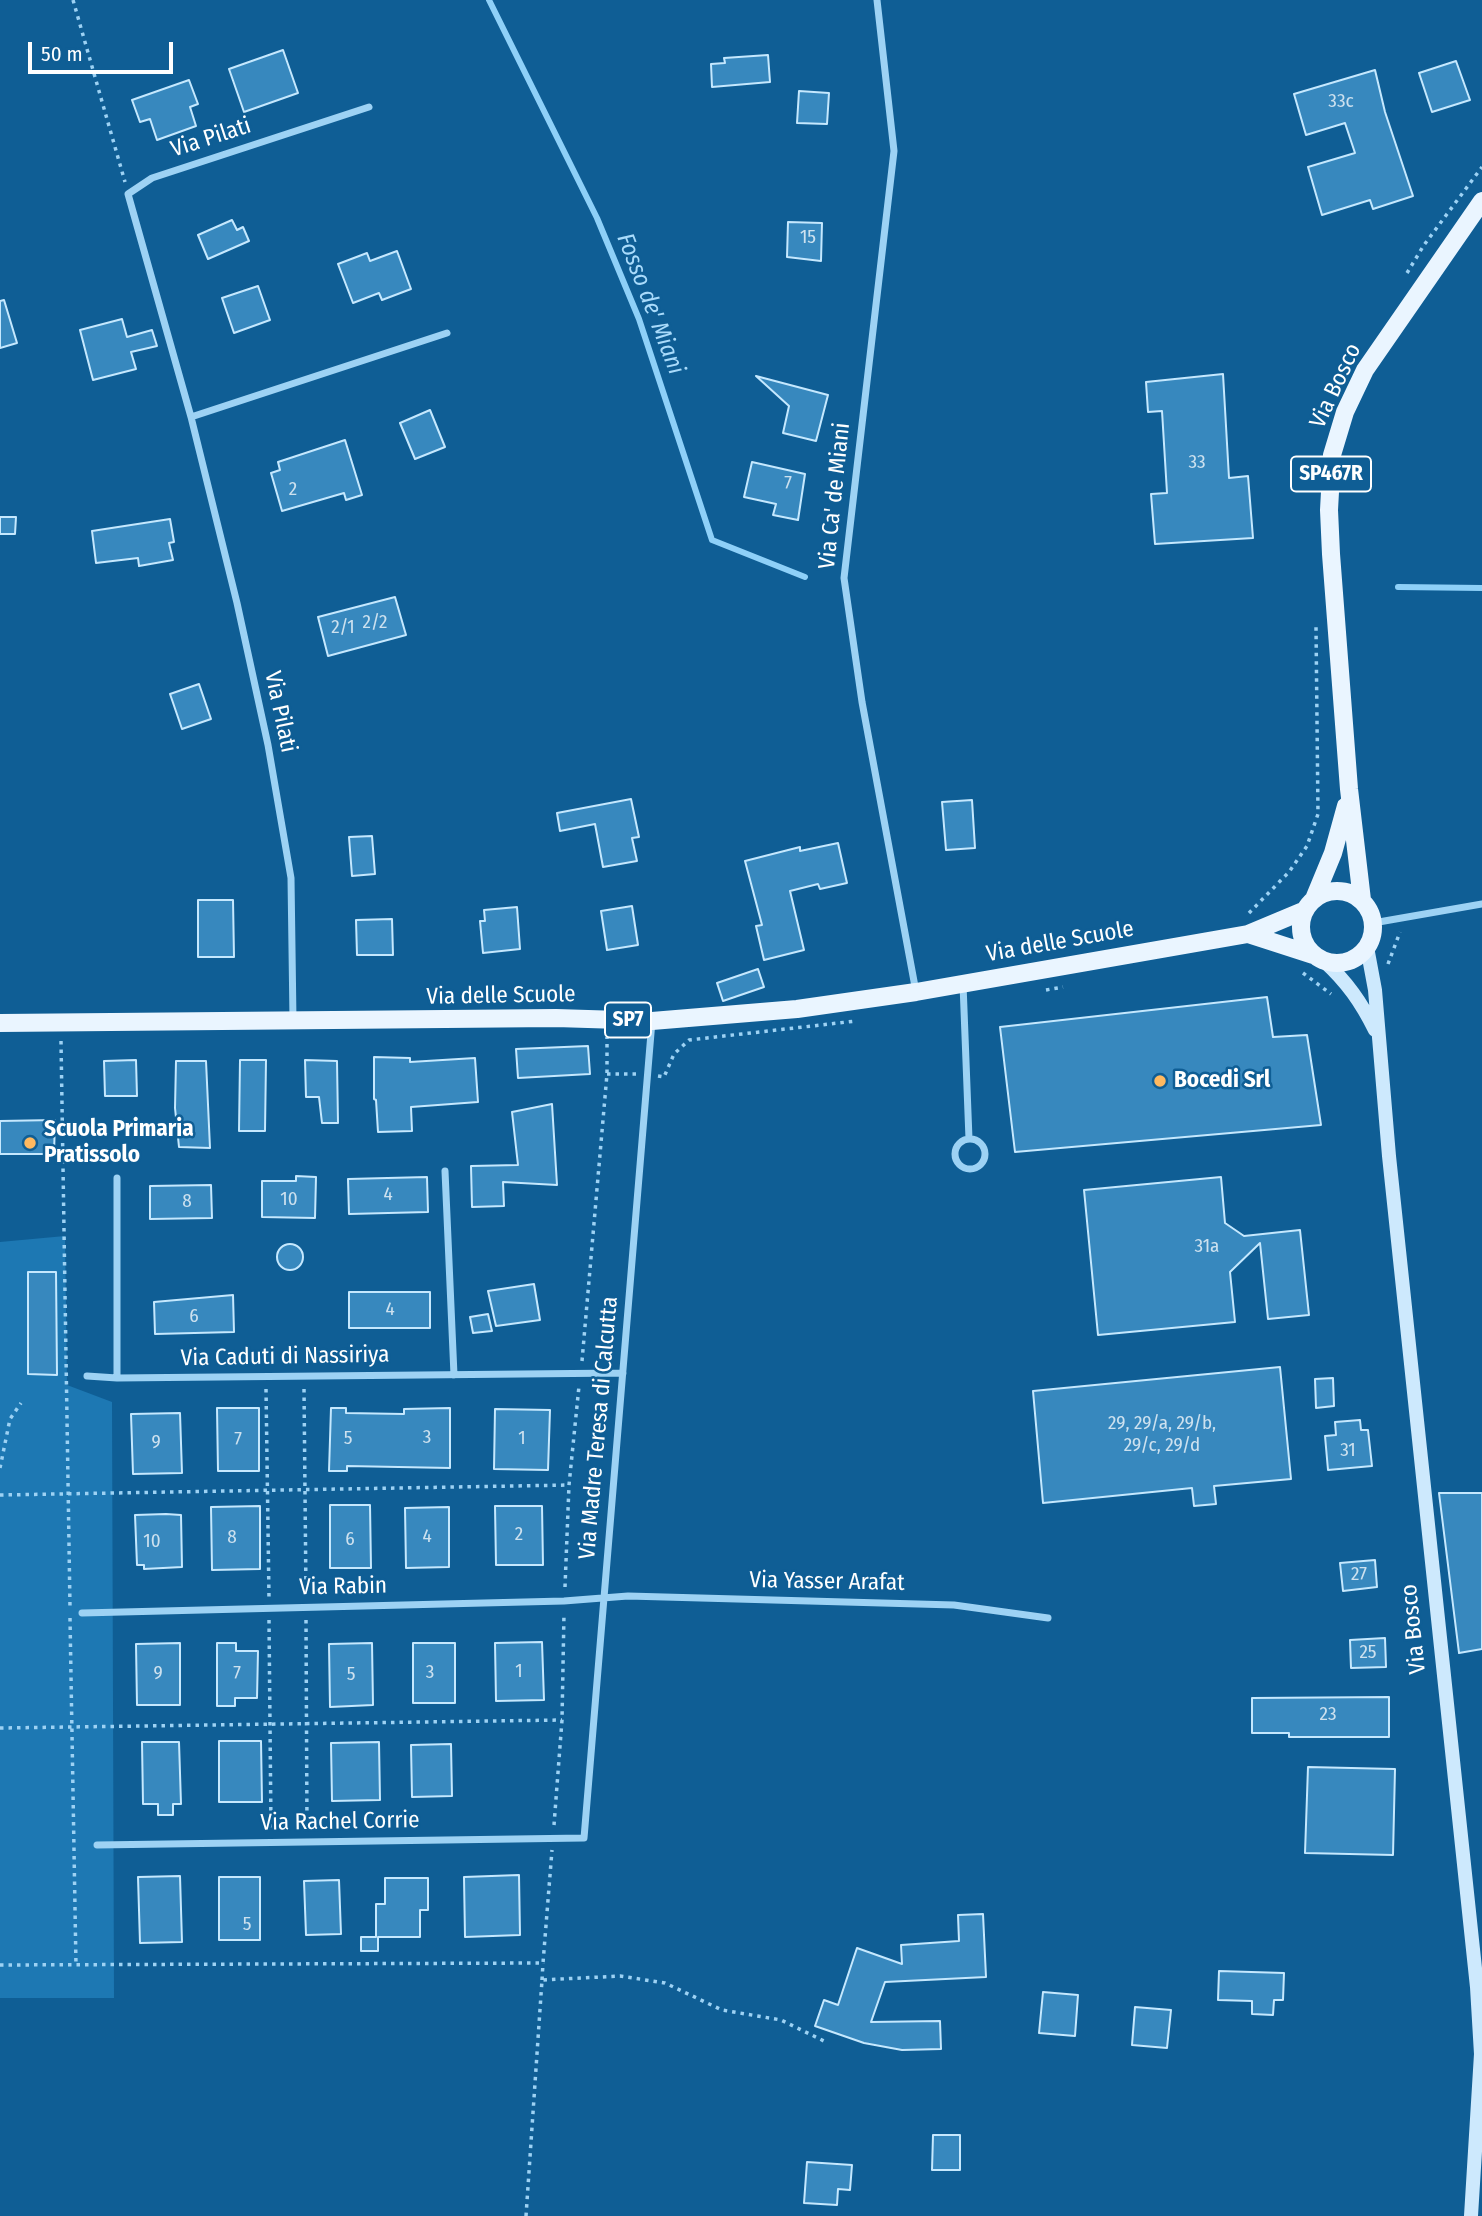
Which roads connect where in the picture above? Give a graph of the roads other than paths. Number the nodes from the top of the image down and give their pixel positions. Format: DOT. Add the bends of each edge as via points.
graph roads {
  1 [pos="877,0"];
  2 [pos="369,107"];
  3 [pos="1482,201"];
  4 [pos="447,333"];
  5 [pos="191,417"];
  6 [pos="1349,789"];
  7 [pos="1362,900"];
  8 [pos="1482,904"];
  9 [pos="1309,905"];
  10 [pos="1373,923"];
  11 [pos="1248,934"];
  12 [pos="1367,947"];
  13 [pos="1318,958"];
  14 [pos="963,984"];
  15 [pos="916,992"];
  16 [pos="293,1020"];
  17 [pos="652,1021"];
  18 [pos="0,1023"];
  19 [pos="1379,1037"];
  20 [pos="969,1139"];
  21 [pos="445,1171"];
  22 [pos="117,1178"];
  23 [pos="623,1373"];
  24 [pos="454,1375"];
  25 [pos="87,1376"];
  26 [pos="117,1378"];
  27 [pos="604,1597"];
  28 [pos="82,1613"];
  29 [pos="1048,1618"];
  30 [pos="584,1838"];
  31 [pos="97,1844"];
  32 [pos="1471,2216"];
  1 -- 15 [label="street, Via Ca' de Miani" via="894,151 844,578 862,702"];
  2 -- 5 [label="street, Via Pilati" via="152,178 128,194"];
  3 -- 6 [label="main road, Via Bosco / SP467R" via="1365,370 1332,455 1329,521"];
  4 -- 5 [label="street"];
  5 -- 16 [label="street, Via Pilati" via="237,603 291,878"];
  6 -- 7 [label="main road, Via Bosco / SP467R"];
  6 -- 9 [label="main road, Via Bosco / SP467R" via="1333,853"];
  7 -- 9 [label="main road" via="1329,891"];
  7 -- 10 [label="main road, Via Bosco / SP467R"];
  8 -- 10 [label="street"];
  9 -- 11 [label="main road, Via delle Scuole / SP7"];
  9 -- 13 [label="main road, Via Bosco / SP467R" via="1300,933"];
  10 -- 12 [label="main road, Via Bosco / SP467R"];
  11 -- 13 [label="main road, Via delle Scuole / SP7"];
  11 -- 14 [label="main road, Via delle Scuole / SP7"];
  12 -- 13 [label="main road" via="1348,962"];
  12 -- 19 [label="main road, Via Bosco / SP467R"];
  13 -- 19 [label="main road, Via Bosco / SP467R" via="1360,1000"];
  14 -- 15 [label="main road, Via delle Scuole / SP7"];
  14 -- 20 [label="street"];
  15 -- 17 [label="main road, Via delle Scuole / SP7" via="797,1009"];
  16 -- 17 [label="main road, Via delle Scuole / SP7"];
  16 -- 18 [label="main road, Via delle Scuole / SP7"];
  17 -- 23 [label="street, Via Madre Teresa di Calcutta"];
  19 -- 32 [label="main road, Via Bosco / SP467R" via="1477,1987 1481,2076"];
  20 -- 20 [label="street" via="957,1146 955,1156 968,1168 977,1166 985,1154 982,1145"];
  21 -- 24 [label="street"];
  22 -- 26 [label="street"];
  23 -- 24 [label="street, Via Caduti di Nassiriya"];
  23 -- 27 [label="street, Via Madre Teresa di Calcutta"];
  24 -- 26 [label="street, Via Caduti di Nassiriya"];
  25 -- 26 [label="street, Via Caduti di Nassiriya"];
  27 -- 28 [label="street, Via Rabin"];
  27 -- 29 [label="street, Via Yasser Arafat" via="954,1605"];
  27 -- 30 [label="street, Via Madre Teresa di Calcutta"];
  30 -- 31 [label="street, Via Rachel Corrie"];
}
